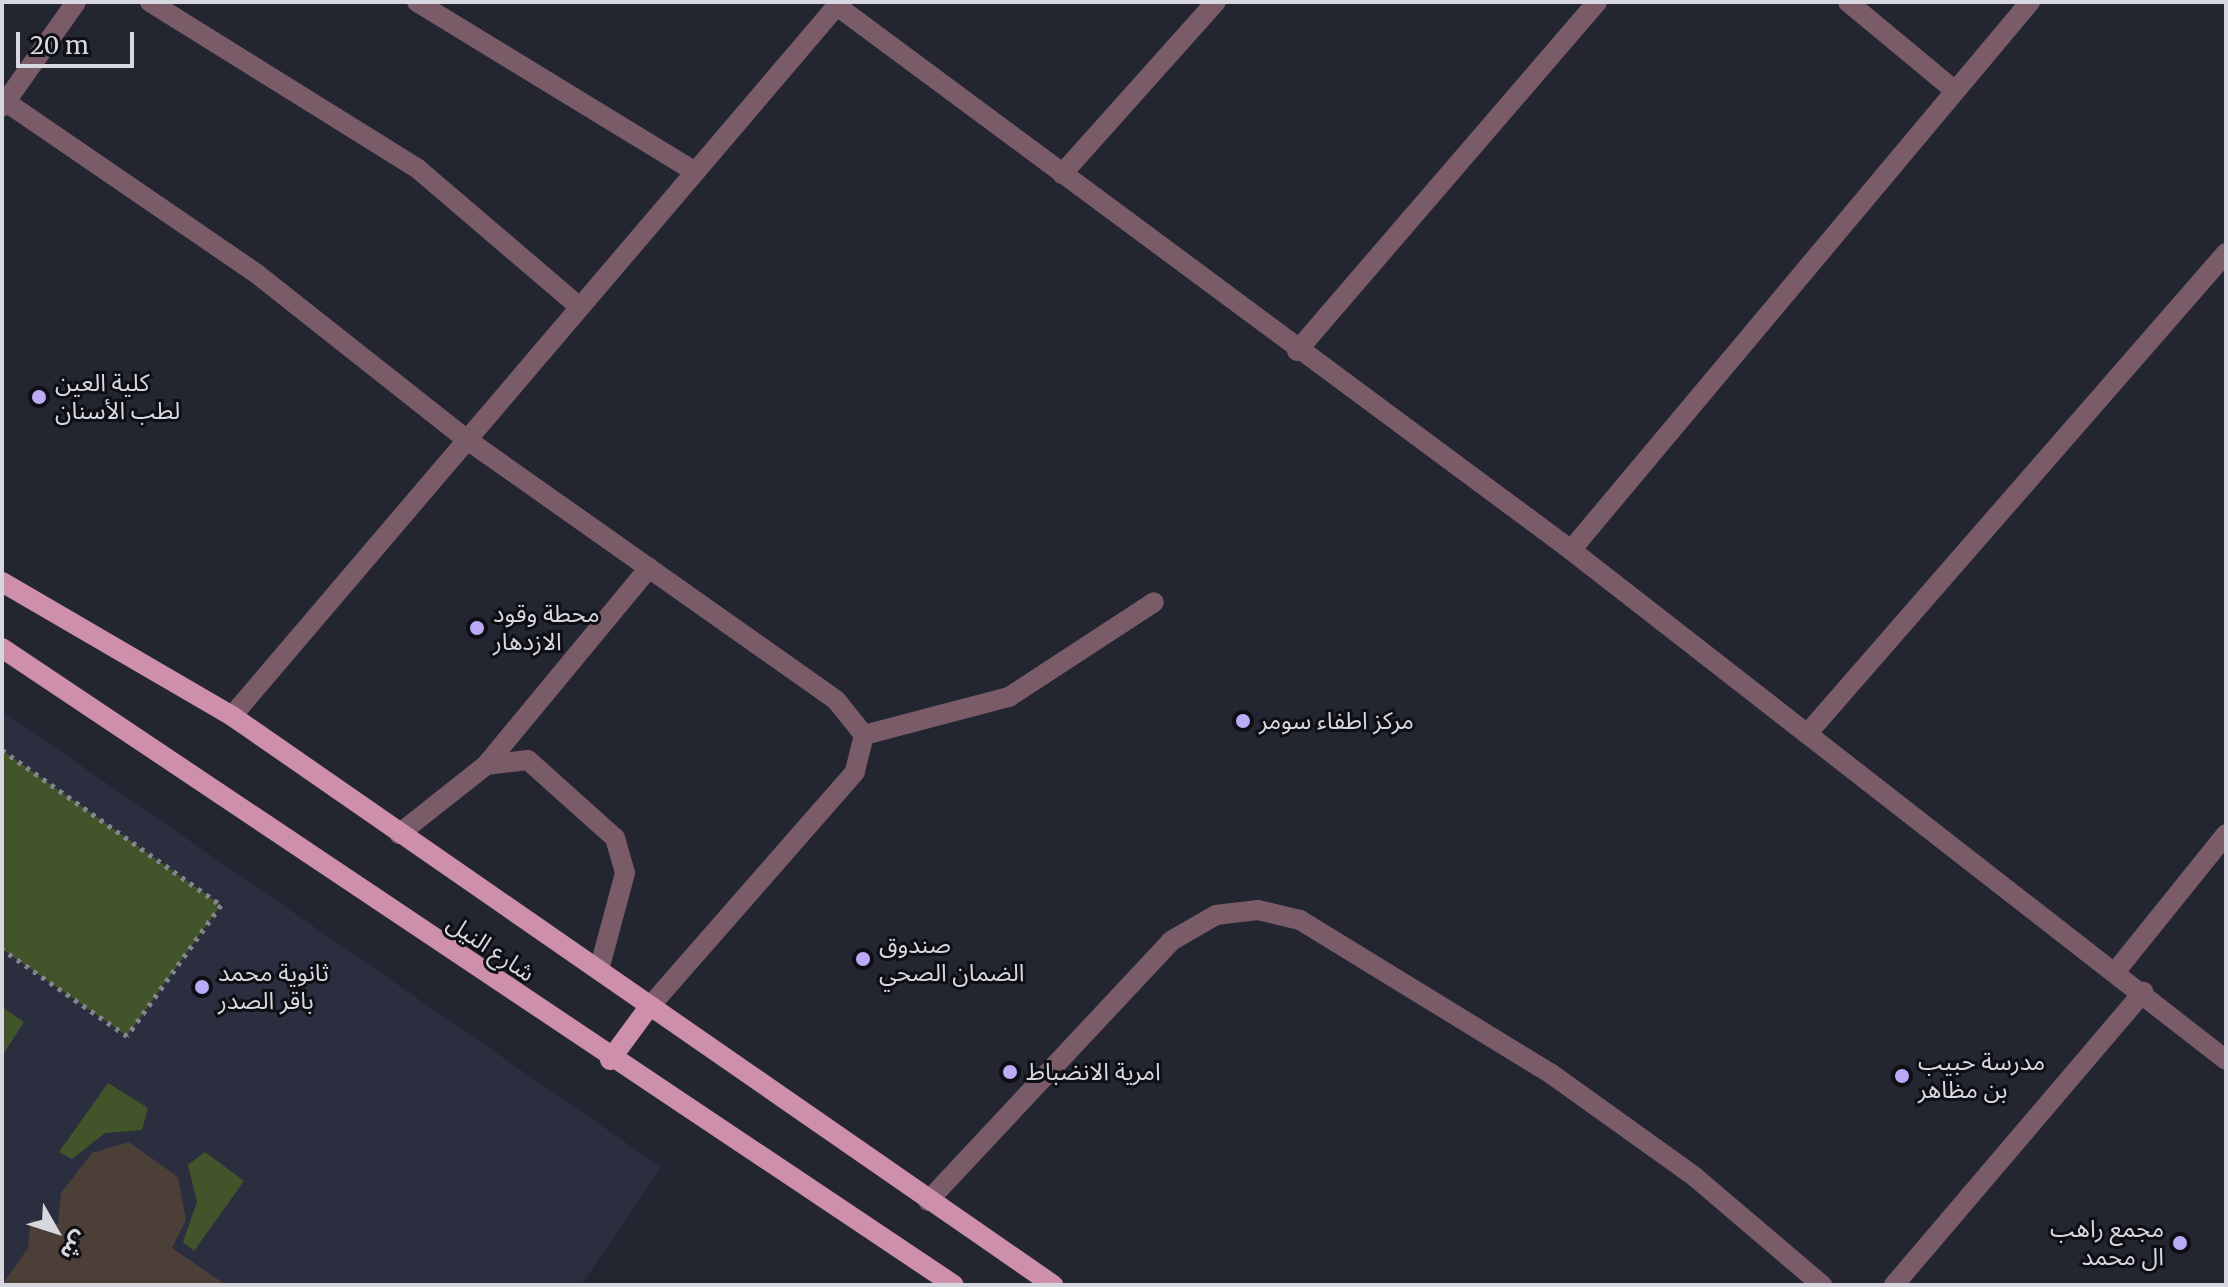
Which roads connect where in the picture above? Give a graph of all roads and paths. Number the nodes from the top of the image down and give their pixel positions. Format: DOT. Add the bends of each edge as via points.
graph roads {
  1 [pos="76,2"];
  2 [pos="150,2"];
  3 [pos="417,2"];
  4 [pos="1216,2"];
  5 [pos="1597,2"];
  6 [pos="1848,2"];
  7 [pos="2030,2"];
  8 [pos="838,4"];
  9 [pos="1954,90"];
  10 [pos="4,104"];
  11 [pos="692,170"];
  12 [pos="1062,174"];
  13 [pos="2226,253"];
  14 [pos="577,305"];
  15 [pos="1297,351"];
  16 [pos="466,439"];
  17 [pos="1571,550"];
  18 [pos="649,568"];
  19 [pos="2,582"];
  20 [pos="1154,602"];
  21 [pos="2,648"];
  22 [pos="232,716"];
  23 [pos="1807,734"];
  24 [pos="864,735"];
  25 [pos="2,750"];
  26 [pos="486,765"];
  27 [pos="399,834"];
  28 [pos="2226,834"];
  29 [pos="2,949"];
  30 [pos="599,970"];
  31 [pos="2116,971"];
  32 [pos="2143,992"];
  33 [pos="649,1007"];
  34 [pos="610,1060"];
  35 [pos="2226,1060"];
  36 [pos="928,1201"];
  37 [pos="954,1285"];
  38 [pos="1053,1285"];
  39 [pos="1822,1285"];
  40 [pos="1894,1285"];
  1 -- 10 [label="street"];
  2 -- 14 [label="street" via="418,169"];
  3 -- 11 [label="street"];
  4 -- 12 [label="street"];
  5 -- 15 [label="street"];
  6 -- 9 [label="street"];
  7 -- 9 [label="street"];
  8 -- 11 [label="street"];
  8 -- 12 [label="street"];
  9 -- 17 [label="street"];
  10 -- 16 [label="street" via="257,274"];
  11 -- 14 [label="street"];
  12 -- 15 [label="street"];
  13 -- 23 [label="street"];
  14 -- 16 [label="street"];
  15 -- 17 [label="street"];
  16 -- 18 [label="street"];
  16 -- 22 [label="street"];
  17 -- 23 [label="street"];
  18 -- 24 [label="street" via="836,700"];
  18 -- 26 [label="street"];
  19 -- 22 [label="main road"];
  20 -- 24 [label="street" via="1009,697"];
  21 -- 34 [label="main road, شارع النيل"];
  22 -- 27 [label="main road"];
  23 -- 31 [label="street"];
  24 -- 33 [label="street" via="855,772"];
  25 -- 29 [label="path" via="221,905 127,1036"];
  26 -- 27 [label="street"];
  26 -- 30 [label="street" via="528,760 615,838 625,873"];
  27 -- 30 [label="main road"];
  28 -- 31 [label="street"];
  30 -- 33 [label="main road"];
  31 -- 32 [label="street"];
  32 -- 35 [label="street"];
  32 -- 40 [label="street"];
  33 -- 34 [label="main road"];
  33 -- 36 [label="main road"];
  34 -- 37 [label="main road, شارع النيل"];
  36 -- 38 [label="main road"];
  36 -- 39 [label="street" via="1171,941 1216,915 1258,910 1300,920 1550,1073 1695,1177"];
}
